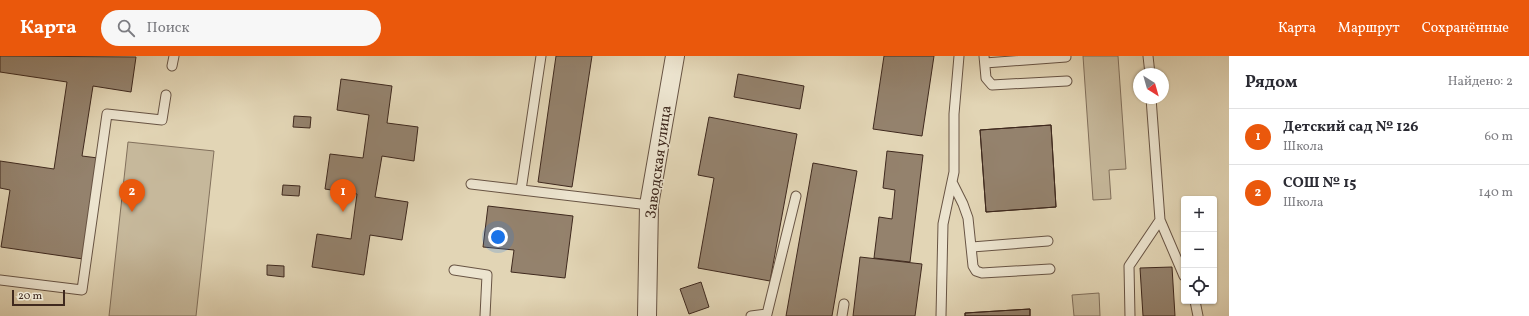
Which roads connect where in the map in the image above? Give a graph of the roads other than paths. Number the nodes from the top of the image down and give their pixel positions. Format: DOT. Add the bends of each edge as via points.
graph roads {
  1 [pos="174,56"];
  2 [pos="542,56"];
  3 [pos="675,56"];
  4 [pos="959,56"];
  5 [pos="1148,56"];
  6 [pos="1066,57"];
  7 [pos="984,59"];
  8 [pos="172,66"];
  9 [pos="1149,68"];
  10 [pos="1067,81"];
  11 [pos="166,95"];
  12 [pos="1151,104"];
  13 [pos="952,182"];
  14 [pos="470,184"];
  15 [pos="521,190"];
  16 [pos="796,196"];
  17 [pos="649,206"];
  18 [pos="1160,220"];
  19 [pos="1048,241"];
  20 [pos="972,247"];
  21 [pos="1050,269"];
  22 [pos="1181,269"];
  23 [pos="454,270"];
  24 [pos="0,280"];
  25 [pos="844,304"];
  26 [pos="1196,304"];
  27 [pos="766,315"];
  28 [pos="485,316"];
  29 [pos="647,316"];
  30 [pos="751,316"];
  31 [pos="842,316"];
  32 [pos="941,316"];
  33 [pos="1130,316"];
  34 [pos="1198,316"];
  1 -- 8 [label="lane"];
  2 -- 15 [label="lane"];
  3 -- 17 [label="street, Заводская улица"];
  4 -- 13 [label="lane"];
  5 -- 9 [label="lane"];
  6 -- 7 [label="lane"];
  7 -- 10 [label="lane" via="986,78 995,86"];
  11 -- 24 [label="lane" via="162,120 107,114 82,290"];
  12 -- 18 [label="lane"];
  13 -- 20 [label="lane" via="968,218"];
  13 -- 32 [label="lane" via="943,224"];
  14 -- 15 [label="lane"];
  15 -- 17 [label="lane"];
  16 -- 27 [label="lane"];
  17 -- 29 [label="street, Заводская улица"];
  18 -- 22 [label="lane"];
  18 -- 33 [label="lane" via="1129,266"];
  19 -- 20 [label="lane"];
  20 -- 21 [label="lane" via="973,266 979,272"];
  23 -- 28 [label="lane" via="487,275"];
  25 -- 31 [label="lane"];
  26 -- 34 [label="lane"];
  27 -- 30 [label="lane"];
}
